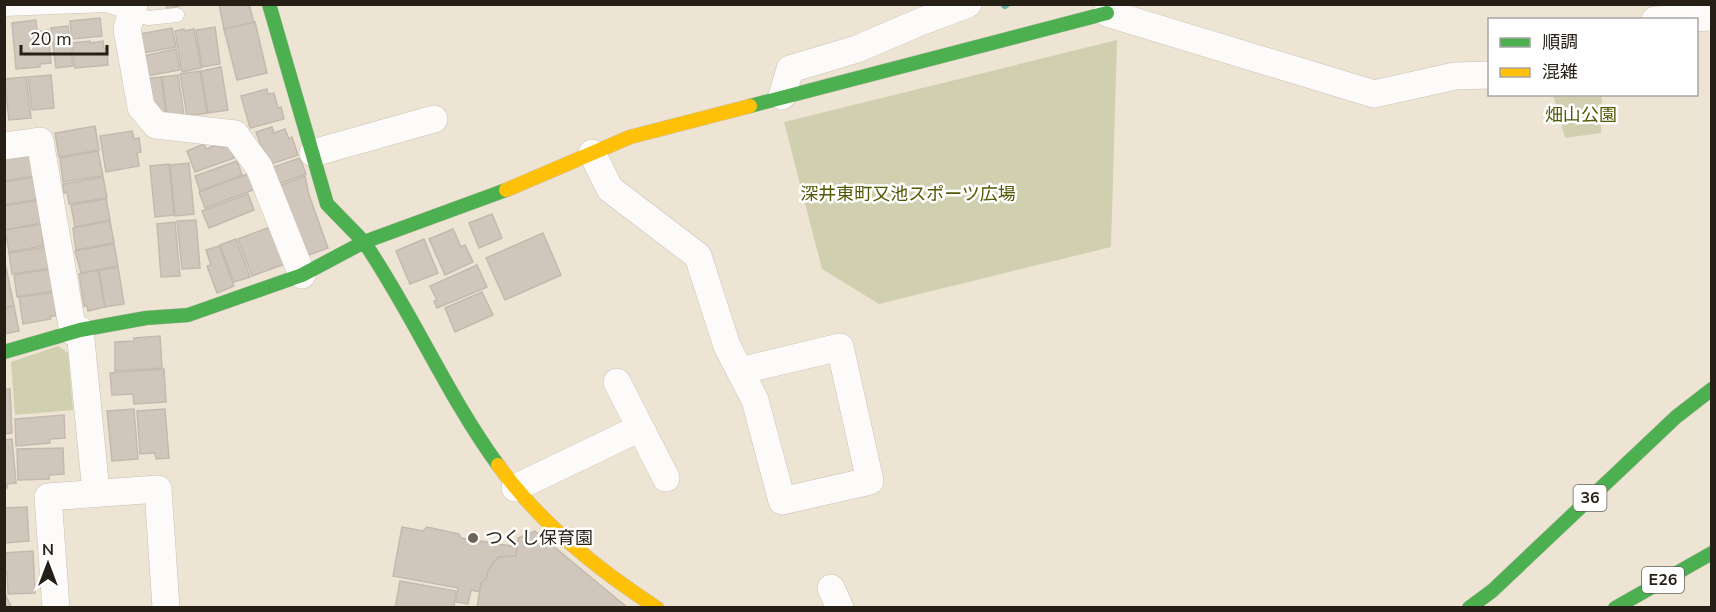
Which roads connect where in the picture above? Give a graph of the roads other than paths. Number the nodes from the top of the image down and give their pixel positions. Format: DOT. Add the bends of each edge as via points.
graph roads {
  1 [pos="269,4"];
  2 [pos="968,4"];
  3 [pos="1139,4"];
  4 [pos="4,9"];
  5 [pos="133,9"];
  6 [pos="917,13"];
  7 [pos="1107,13"];
  8 [pos="177,15"];
  9 [pos="1712,17"];
  10 [pos="1693,18"];
  11 [pos="1488,75"];
  12 [pos="782,96"];
  13 [pos="434,119"];
  14 [pos="4,146"];
  15 [pos="313,153"];
  16 [pos="592,153"];
  17 [pos="364,242"];
  18 [pos="302,275"];
  19 [pos="76,331"];
  20 [pos="4,352"];
  21 [pos="740,371"];
  22 [pos="617,382"];
  23 [pos="1712,389"];
  24 [pos="640,428"];
  25 [pos="666,478"];
  26 [pos="515,488"];
  27 [pos="96,492"];
  28 [pos="1712,553"];
  29 [pos="56,608"];
  30 [pos="166,608"];
  31 [pos="657,608"];
  32 [pos="1469,608"];
  33 [pos="1616,608"];
  1 -- 15 [label="main road"];
  2 -- 6 [label="street"];
  3 -- 7 [label="street"];
  4 -- 5 [label="lane" via="106,5"];
  5 -- 8 [label="lane" via="148,18"];
  5 -- 18 [label="street" via="127,29 141,107 156,125 236,134 259,167"];
  6 -- 12 [label="street" via="857,49 790,69"];
  7 -- 11 [label="street" via="1374,94 1455,76"];
  7 -- 12 [label="main road"];
  9 -- 10 [label="street"];
  12 -- 16 [label="main road" via="630,137"];
  13 -- 15 [label="street"];
  14 -- 19 [label="street" via="40,141"];
  15 -- 17 [label="main road" via="327,204"];
  16 -- 17 [label="main road" via="514,187"];
  16 -- 21 [label="street" via="610,189 698,256 727,346"];
  17 -- 18 [label="main road"];
  17 -- 26 [label="main road" via="389,277 466,416"];
  18 -- 19 [label="main road" via="188,315"];
  19 -- 20 [label="main road"];
  19 -- 27 [label="street"];
  21 -- 21 [label="street" via="755,400 782,501 870,481 840,347"];
  22 -- 24 [label="street"];
  23 -- 32 [label="main road, 36" via="1676,417 1492,591"];
  24 -- 25 [label="street"];
  24 -- 26 [label="street"];
  26 -- 31 [label="main road" via="572,547"];
  27 -- 29 [label="street" via="48,497"];
  27 -- 30 [label="street" via="158,489"];
  28 -- 33 [label="main road, E26"];
}
